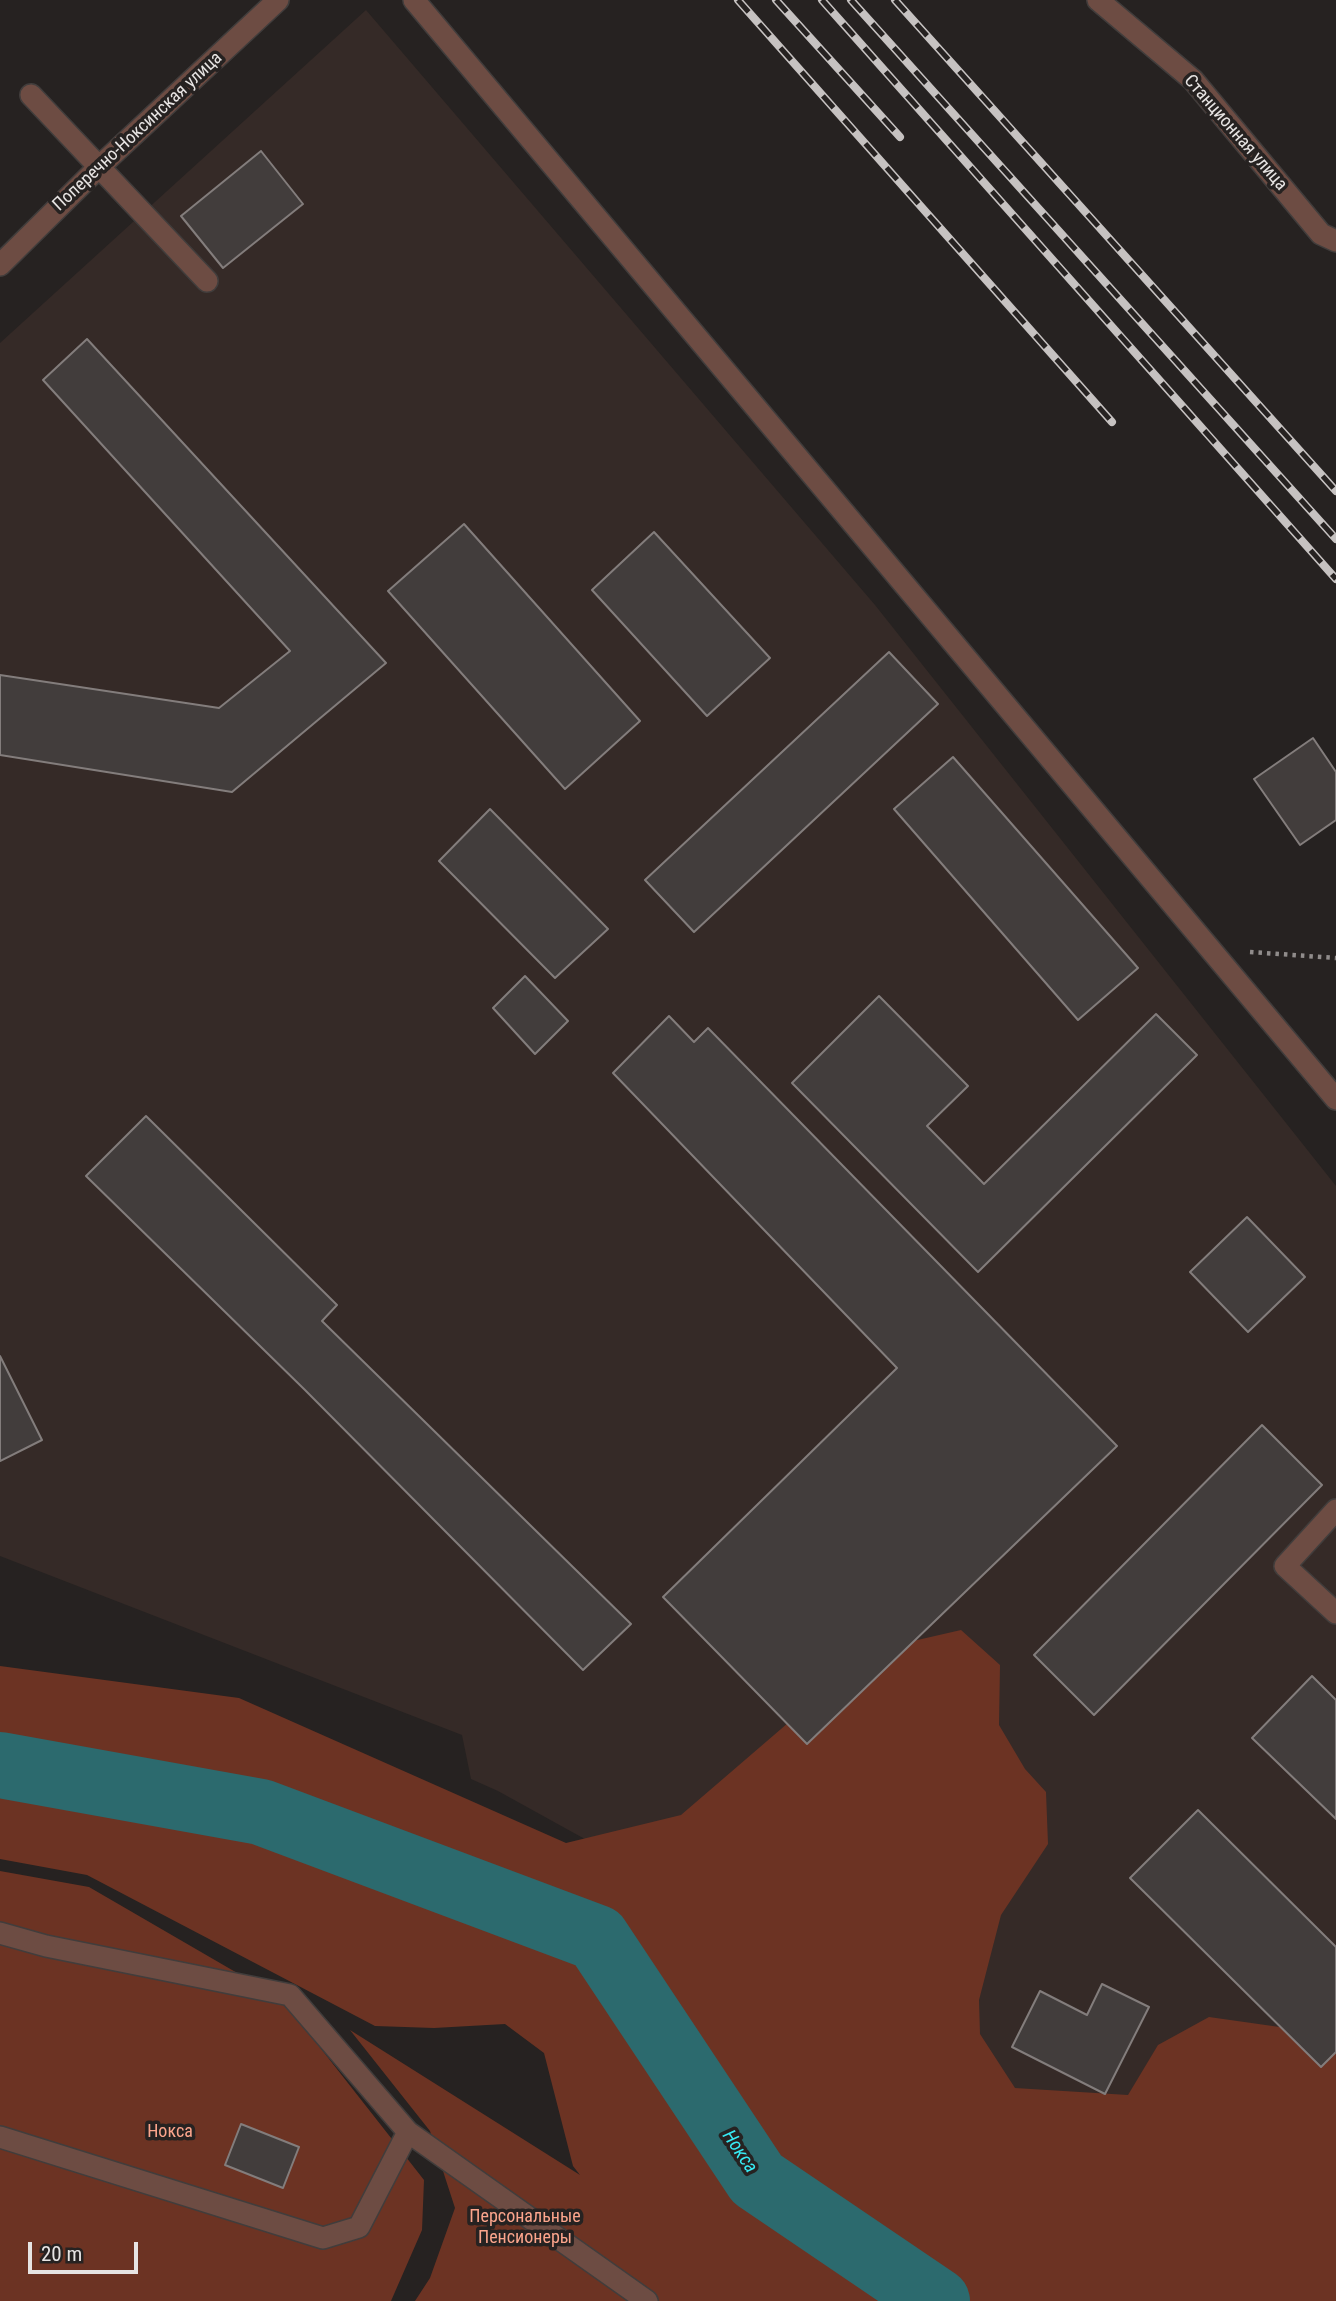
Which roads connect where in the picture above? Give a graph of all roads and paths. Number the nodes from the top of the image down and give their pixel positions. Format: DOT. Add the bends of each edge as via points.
graph roads {
  1 [pos="278,0"];
  2 [pos="414,0"];
  3 [pos="1098,0"];
  4 [pos="31,95"];
  5 [pos="99,167"];
  6 [pos="1336,241"];
  7 [pos="0,265"];
  8 [pos="207,281"];
  9 [pos="1210,949"];
  10 [pos="1336,958"];
  11 [pos="1336,1099"];
  12 [pos="1336,1510"];
  13 [pos="1336,1613"];
  14 [pos="0,1933"];
  15 [pos="408,2132"];
  16 [pos="0,2137"];
  17 [pos="647,2301"];
  1 -- 5 [label="street, Поперечно-Ноксинская улица"];
  2 -- 9 [label="street"];
  3 -- 6 [label="street, Станционная улица" via="1193,80 1321,234"];
  4 -- 5 [label="street"];
  5 -- 7 [label="street, Поперечно-Ноксинская улица"];
  5 -- 8 [label="street"];
  9 -- 10 [label="path"];
  9 -- 11 [label="street"];
  12 -- 13 [label="street" via="1285,1566"];
  14 -- 15 [label="street" via="290,1995"];
  15 -- 16 [label="street" via="359,2227 323,2238"];
  15 -- 17 [label="street"];
}
